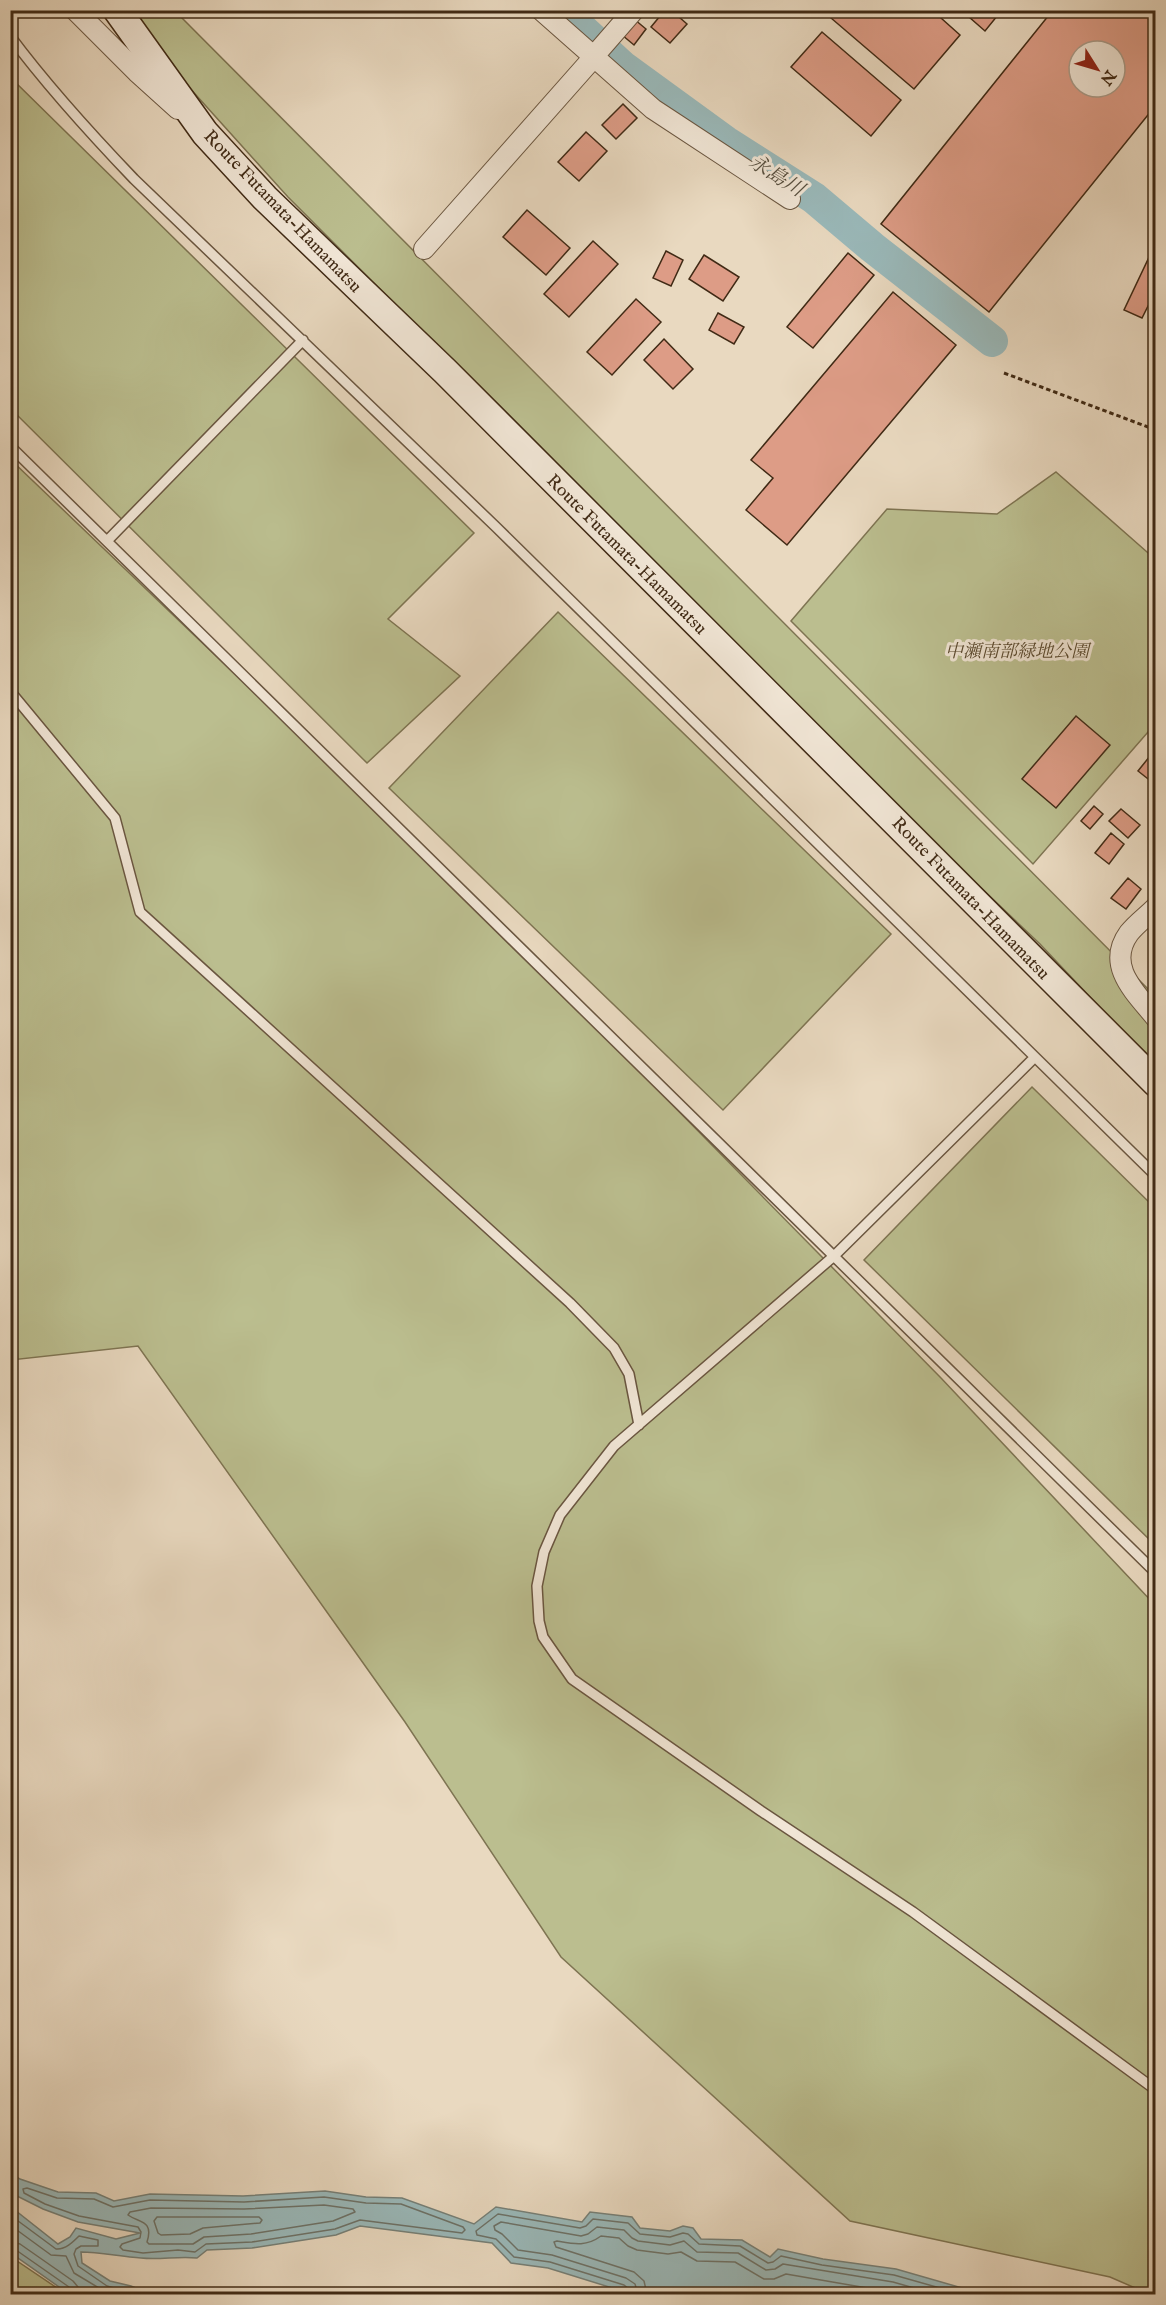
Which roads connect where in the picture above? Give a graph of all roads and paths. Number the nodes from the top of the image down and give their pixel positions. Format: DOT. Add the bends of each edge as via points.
graph roads {
  1 [pos="75,10"];
  2 [pos="117,10"];
  3 [pos="541,10"];
  4 [pos="634,10"];
  5 [pos="10,36"];
  6 [pos="598,52"];
  7 [pos="205,133"];
  8 [pos="790,199"];
  9 [pos="424,249"];
  10 [pos="303,340"];
  11 [pos="1004,373"];
  12 [pos="1155,430"];
  13 [pos="10,446"];
  14 [pos="107,541"];
  15 [pos="10,691"];
  16 [pos="1155,907"];
  17 [pos="1155,1018"];
  18 [pos="1035,1056"];
  19 [pos="1155,1083"];
  20 [pos="1155,1176"];
  21 [pos="834,1256"];
  22 [pos="639,1425"];
  23 [pos="1155,1573"];
  24 [pos="1155,2090"];
  1 -- 7 [label="street"];
  2 -- 7 [label="main road, Route Futamata-Hamamatsu"];
  3 -- 6 [label="street"];
  4 -- 6 [label="street"];
  5 -- 10 [label="lane" via="102,146"];
  6 -- 8 [label="street" via="653,109"];
  6 -- 9 [label="street"];
  7 -- 19 [label="main road, Route Futamata-Hamamatsu" via="296,230 445,371"];
  10 -- 14 [label="lane"];
  10 -- 18 [label="lane"];
  11 -- 12 [label="path"];
  13 -- 14 [label="lane"];
  14 -- 21 [label="lane"];
  15 -- 22 [label="lane" via="115,818 140,912 578,1310 614,1348 629,1374"];
  16 -- 17 [label="street" via="1129,933 1119,960 1123,975"];
  18 -- 20 [label="lane"];
  18 -- 21 [label="lane"];
  21 -- 22 [label="lane"];
  21 -- 23 [label="lane"];
  22 -- 24 [label="lane" via="614,1446 585,1480 560,1515 544,1552 537,1586 539,1621 557,1661 572,1679 913,1912"];
}
